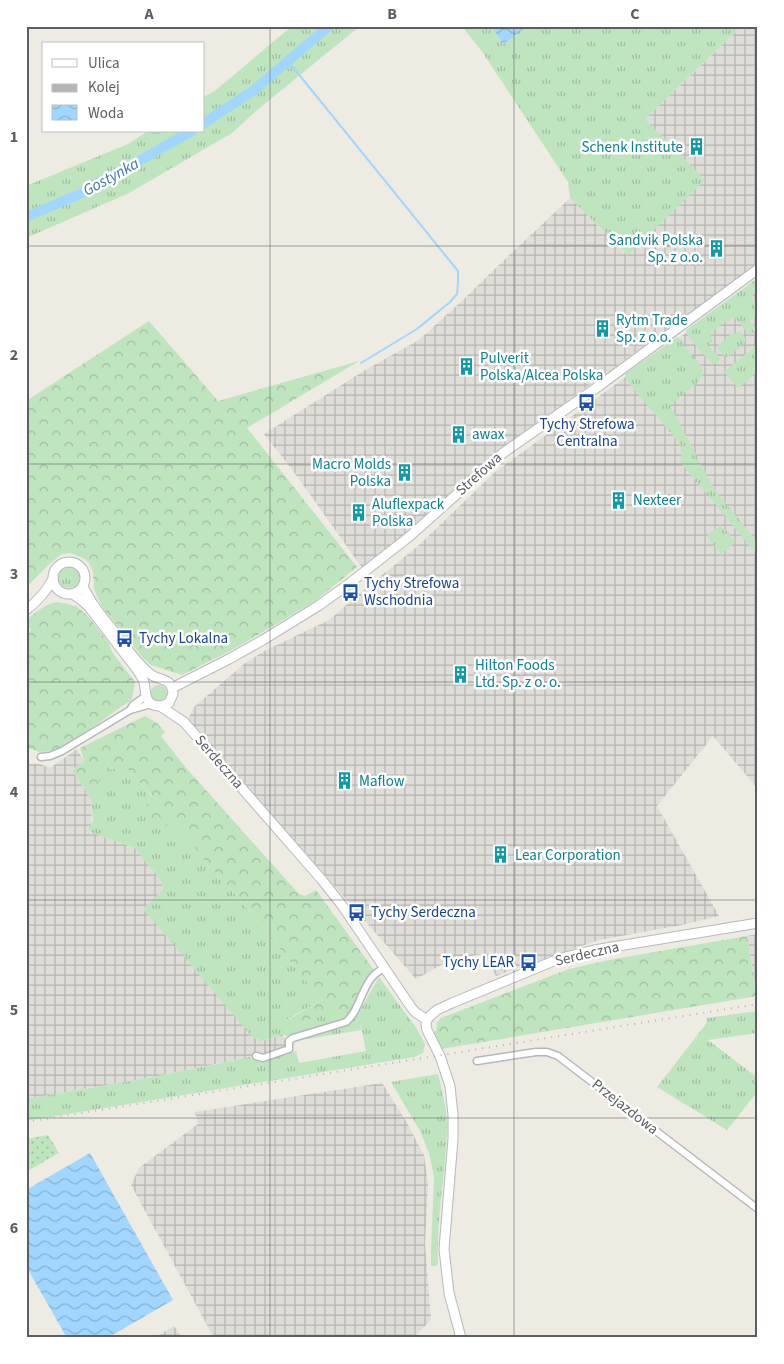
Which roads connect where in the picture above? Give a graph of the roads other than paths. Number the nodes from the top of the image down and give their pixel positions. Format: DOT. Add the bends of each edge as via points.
graph roads {
  1 [pos="758,269"];
  2 [pos="53,579"];
  3 [pos="83,586"];
  4 [pos="61,592"];
  5 [pos="73,594"];
  6 [pos="39,600"];
  7 [pos="26,610"];
  8 [pos="157,679"];
  9 [pos="172,692"];
  10 [pos="151,699"];
  11 [pos="184,722"];
  12 [pos="41,756"];
  13 [pos="758,923"];
  14 [pos="384,968"];
  15 [pos="427,1020"];
  16 [pos="256,1056"];
  17 [pos="477,1061"];
  18 [pos="758,1209"];
  19 [pos="461,1338"];
  1 -- 9 [label="street, Strefowa" via="509,448 410,536 346,586 264,640"];
  2 -- 3 [label="street" via="55,570 62,564 75,563 84,572"];
  2 -- 4 [label="street"];
  2 -- 6 [label="street"];
  3 -- 5 [label="street"];
  3 -- 8 [label="street" via="133,656"];
  4 -- 5 [label="street"];
  4 -- 6 [label="street"];
  5 -- 10 [label="street" via="89,607 138,671"];
  6 -- 7 [label="street"];
  8 -- 9 [label="street" via="168,682"];
  8 -- 10 [label="street" via="150,682"];
  9 -- 10 [label="street" via="169,703"];
  9 -- 11 [label="street, Serdeczna"];
  10 -- 11 [label="street, Serdeczna"];
  10 -- 12 [label="street" via="133,705 130,710 62,751"];
  11 -- 14 [label="street, Serdeczna" via="327,886"];
  13 -- 15 [label="street, Serdeczna" via="561,958 452,1003 431,1014"];
  14 -- 15 [label="street, Serdeczna" via="415,1012"];
  14 -- 16 [label="street" via="374,975 352,1017 346,1022 293,1038 289,1041 289,1049 263,1058"];
  15 -- 19 [label="street" via="427,1030 450,1086 453,1140 444,1249 449,1293"];
  17 -- 18 [label="street, Przejazdowa" via="536,1052 558,1056"];
}
